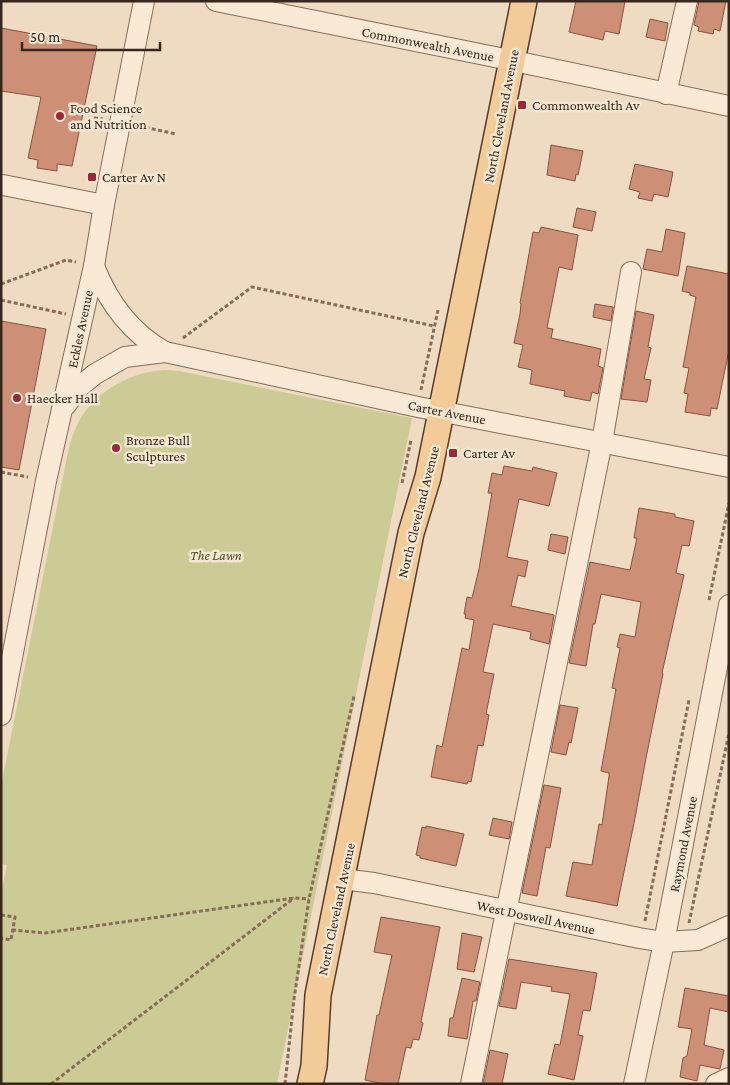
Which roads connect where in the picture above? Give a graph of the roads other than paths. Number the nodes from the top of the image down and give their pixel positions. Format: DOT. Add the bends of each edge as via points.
graph roads {
  1 [pos="144,1"];
  2 [pos="216,1"];
  3 [pos="524,1"];
  4 [pos="686,1"];
  5 [pos="512,61"];
  6 [pos="666,94"];
  7 [pos="729,106"];
  8 [pos="3,185"];
  9 [pos="104,205"];
  10 [pos="87,264"];
  11 [pos="631,272"];
  12 [pos="171,347"];
  13 [pos="63,408"];
  14 [pos="442,411"];
  15 [pos="602,442"];
  16 [pos="729,467"];
  17 [pos="729,605"];
  18 [pos="1,715"];
  19 [pos="342,879"];
  20 [pos="506,910"];
  21 [pos="729,926"];
  22 [pos="664,942"];
  23 [pos="729,1078"];
  24 [pos="310,1084"];
  25 [pos="471,1084"];
  26 [pos="634,1084"];
  27 [pos="716,1084"];
  1 -- 9 [label="street, Eckles Avenue"];
  2 -- 5 [label="street, Commonwealth Avenue"];
  3 -- 5 [label="main road, North Cleveland Avenue"];
  4 -- 6 [label="street"];
  5 -- 6 [label="street, Commonwealth Avenue"];
  5 -- 14 [label="main road, North Cleveland Avenue"];
  6 -- 7 [label="street, Commonwealth Avenue"];
  8 -- 9 [label="street"];
  9 -- 10 [label="street, Eckles Avenue"];
  10 -- 12 [label="street, Carter Avenue" via="122,316 150,343"];
  10 -- 13 [label="street, Eckles Avenue" via="83,317"];
  11 -- 15 [label="street"];
  12 -- 13 [label="street, Carter Avenue" via="125,357 95,374 78,388"];
  12 -- 14 [label="street, Carter Avenue"];
  13 -- 18 [label="street, Eckles Avenue"];
  14 -- 15 [label="street, Carter Avenue"];
  14 -- 19 [label="main road, North Cleveland Avenue" via="428,477 410,533"];
  15 -- 16 [label="street, Carter Avenue"];
  15 -- 20 [label="street"];
  17 -- 22 [label="street, Raymond Avenue"];
  19 -- 20 [label="street, West Doswell Avenue"];
  19 -- 24 [label="main road, North Cleveland Avenue" via="318,995"];
  20 -- 22 [label="street, West Doswell Avenue"];
  20 -- 25 [label="street"];
  21 -- 22 [label="street, West Doswell Avenue" via="698,940"];
  22 -- 26 [label="street, Raymond Avenue"];
  23 -- 27 [label="street"];
}
